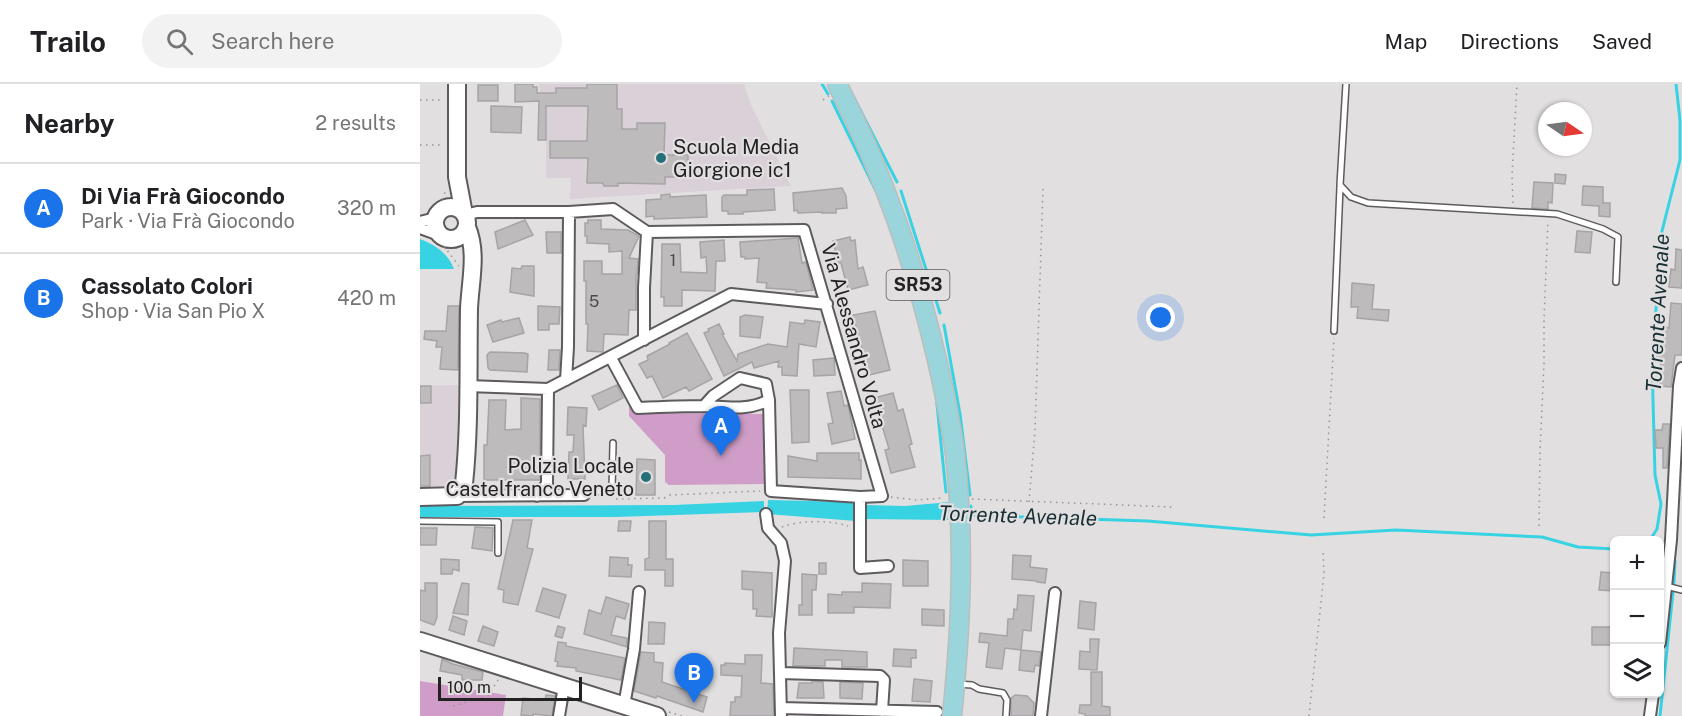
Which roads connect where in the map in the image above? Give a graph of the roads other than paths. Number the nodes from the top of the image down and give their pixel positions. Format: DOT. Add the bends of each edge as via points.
graph roads {
  1 [pos="457,84"];
  2 [pos="837,84"];
  3 [pos="1347,84"];
  4 [pos="452,180"];
  5 [pos="1340,185"];
  6 [pos="569,212"];
  7 [pos="433,215"];
  8 [pos="468,218"];
  9 [pos="420,228"];
  10 [pos="648,232"];
  11 [pos="445,237"];
  12 [pos="470,280"];
  13 [pos="1616,282"];
  14 [pos="827,304"];
  15 [pos="1334,331"];
  16 [pos="644,340"];
  17 [pos="611,358"];
  18 [pos="1682,368"];
  19 [pos="566,380"];
  20 [pos="467,386"];
  21 [pos="548,389"];
  22 [pos="769,400"];
  23 [pos="704,406"];
  24 [pos="613,443"];
  25 [pos="584,495"];
  26 [pos="537,496"];
  27 [pos="420,497"];
  28 [pos="455,497"];
  29 [pos="860,501"];
  30 [pos="766,514"];
  31 [pos="420,521"];
  32 [pos="1676,541"];
  33 [pos="498,553"];
  34 [pos="888,566"];
  35 [pos="1665,585"];
  36 [pos="1682,590"];
  37 [pos="639,592"];
  38 [pos="1055,592"];
  39 [pos="1664,595"];
  40 [pos="420,641"];
  41 [pos="781,673"];
  42 [pos="964,684"];
  43 [pos="564,686"];
  44 [pos="1652,698"];
  45 [pos="627,710"];
  46 [pos="882,711"];
  47 [pos="781,712"];
  48 [pos="945,714"];
  49 [pos="559,716"];
  50 [pos="657,716"];
  51 [pos="1006,716"];
  52 [pos="1041,716"];
  53 [pos="1650,716"];
  1 -- 4 [label="street"];
  2 -- 42 [label="main road, SR53" via="874,160 900,227 926,311 944,393 959,500"];
  3 -- 5 [label="lane"];
  4 -- 7 [label="street"];
  4 -- 8 [label="street"];
  5 -- 13 [label="lane" via="1351,197 1368,203 1557,214 1603,229 1618,237"];
  5 -- 15 [label="lane"];
  6 -- 8 [label="street"];
  6 -- 10 [label="street" via="613,209"];
  6 -- 19 [label="street"];
  7 -- 8 [label="street" via="453,207"];
  7 -- 11 [label="street" via="437,230"];
  8 -- 11 [label="street" via="462,236"];
  8 -- 12 [label="street" via="472,243"];
  9 -- 11 [label="street"];
  10 -- 14 [label="street, Via Alessandro Volta" via="804,230"];
  10 -- 16 [label="street"];
  11 -- 12 [label="street" via="458,251"];
  12 -- 20 [label="street"];
  14 -- 16 [label="street" via="731,294"];
  14 -- 29 [label="street, Via Alessandro Volta" via="882,496"];
  16 -- 17 [label="street"];
  17 -- 19 [label="street"];
  17 -- 23 [label="street" via="638,408"];
  18 -- 32 [label="street"];
  19 -- 21 [label="street"];
  20 -- 21 [label="street"];
  20 -- 28 [label="street" via="464,484"];
  21 -- 26 [label="street" via="547,484"];
  22 -- 23 [label="street" via="741,408"];
  22 -- 23 [label="street" via="766,384 740,378"];
  22 -- 29 [label="street" via="771,491"];
  24 -- 25 [label="lane" via="612,491"];
  25 -- 26 [label="street"];
  26 -- 28 [label="street"];
  27 -- 28 [label="street"];
  29 -- 34 [label="street" via="860,568"];
  30 -- 41 [label="street" via="768,528 783,547 785,561 779,633"];
  31 -- 33 [label="lane" via="498,522"];
  32 -- 35 [label="street"];
  35 -- 36 [label="lane"];
  35 -- 39 [label="street"];
  37 -- 45 [label="street"];
  38 -- 52 [label="street"];
  40 -- 43 [label="street"];
  41 -- 46 [label="street" via="880,676 884,680"];
  41 -- 47 [label="street"];
  42 -- 48 [label="main road, SR53"];
  42 -- 51 [label="lane" via="1001,692 1006,697"];
  43 -- 45 [label="street"];
  43 -- 49 [label="street"];
  44 -- 53 [label="street"];
  45 -- 50 [label="street"];
  46 -- 47 [label="street"];
  46 -- 48 [label="street"];
}
